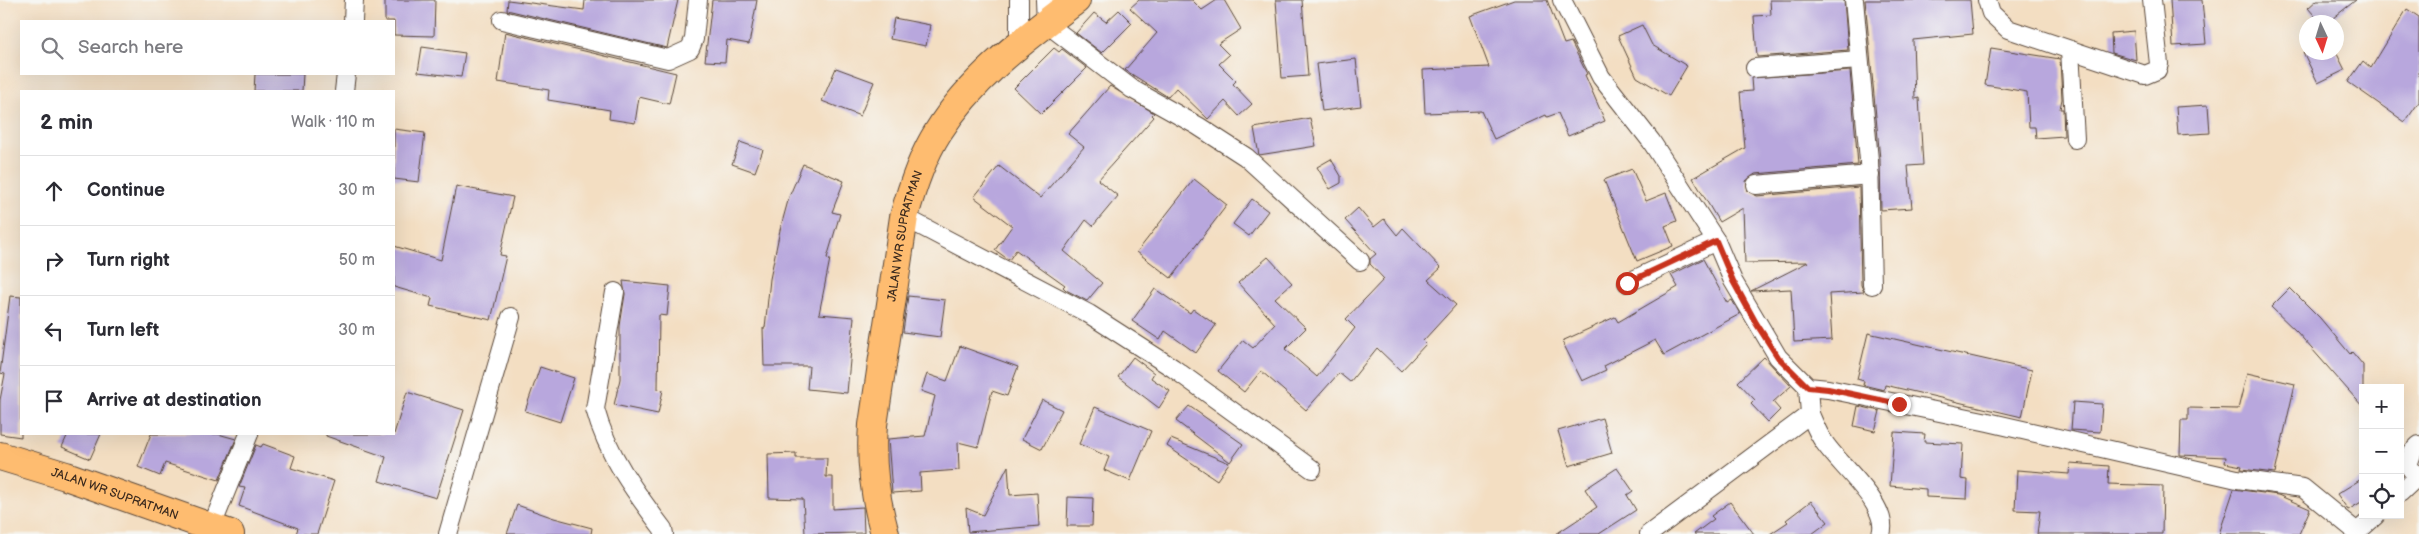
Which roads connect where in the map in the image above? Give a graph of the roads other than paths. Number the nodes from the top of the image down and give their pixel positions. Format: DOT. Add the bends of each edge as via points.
graph roads {
  1 [pos="354,0"];
  2 [pos="698,0"];
  3 [pos="1019,0"];
  4 [pos="1076,0"];
  5 [pos="1562,0"];
  6 [pos="1854,0"];
  7 [pos="1987,0"];
  8 [pos="2152,0"];
  9 [pos="1045,12"];
  10 [pos="352,20"];
  11 [pos="502,20"];
  12 [pos="1019,43"];
  13 [pos="2070,50"];
  14 [pos="1859,60"];
  15 [pos="1755,68"];
  16 [pos="346,75"];
  17 [pos="344,90"];
  18 [pos="2075,139"];
  19 [pos="1870,175"];
  20 [pos="1756,185"];
  21 [pos="904,217"];
  22 [pos="1716,241"];
  23 [pos="1360,262"];
  24 [pos="1627,283"];
  25 [pos="1872,285"];
  26 [pos="615,292"];
  27 [pos="511,317"];
  28 [pos="1808,387"];
  29 [pos="1810,414"];
  30 [pos="249,435"];
  31 [pos="2419,445"];
  32 [pos="0,456"];
  33 [pos="1312,469"];
  34 [pos="2418,478"];
  35 [pos="2404,490"];
  36 [pos="2372,519"];
  37 [pos="221,530"];
  38 [pos="2356,533"];
  39 [pos="448,534"];
  40 [pos="664,534"];
  41 [pos="885,534"];
  42 [pos="1648,534"];
  43 [pos="1881,534"];
  1 -- 10 [label="street"];
  2 -- 11 [label="street" via="690,49 668,59"];
  3 -- 12 [label="street"];
  4 -- 9 [label="highway, JALAN WR SUPRATMAN"];
  5 -- 22 [label="street" via="1602,78 1651,141"];
  6 -- 14 [label="street"];
  7 -- 13 [label="street" via="1991,13 2008,29"];
  8 -- 13 [label="street" via="2158,46 2157,70 2145,75"];
  9 -- 12 [label="highway, JALAN WR SUPRATMAN"];
  9 -- 23 [label="street" via="1132,89 1246,157"];
  12 -- 21 [label="highway, JALAN WR SUPRATMAN" via="974,86 938,131 911,190"];
  13 -- 18 [label="street"];
  14 -- 15 [label="street"];
  14 -- 19 [label="street"];
  16 -- 17 [label="street"];
  19 -- 20 [label="street"];
  19 -- 25 [label="street"];
  21 -- 33 [label="street" via="1089,314 1173,368"];
  21 -- 41 [label="highway, JALAN WR SUPRATMAN" via="871,455 874,490"];
  22 -- 24 [label="street"];
  22 -- 28 [label="street" via="1756,323 1778,357"];
  26 -- 40 [label="street" via="595,409 618,465"];
  27 -- 39 [label="street"];
  28 -- 29 [label="street"];
  28 -- 38 [label="street" via="1988,422 2237,479 2303,488"];
  29 -- 42 [label="street"];
  29 -- 43 [label="street" via="1824,442 1858,481 1880,513"];
  30 -- 37 [label="street"];
  31 -- 34 [label="street" via="2408,465"];
  32 -- 37 [label="highway, JALAN WR SUPRATMAN"];
  34 -- 35 [label="street"];
  36 -- 38 [label="street"];
}
